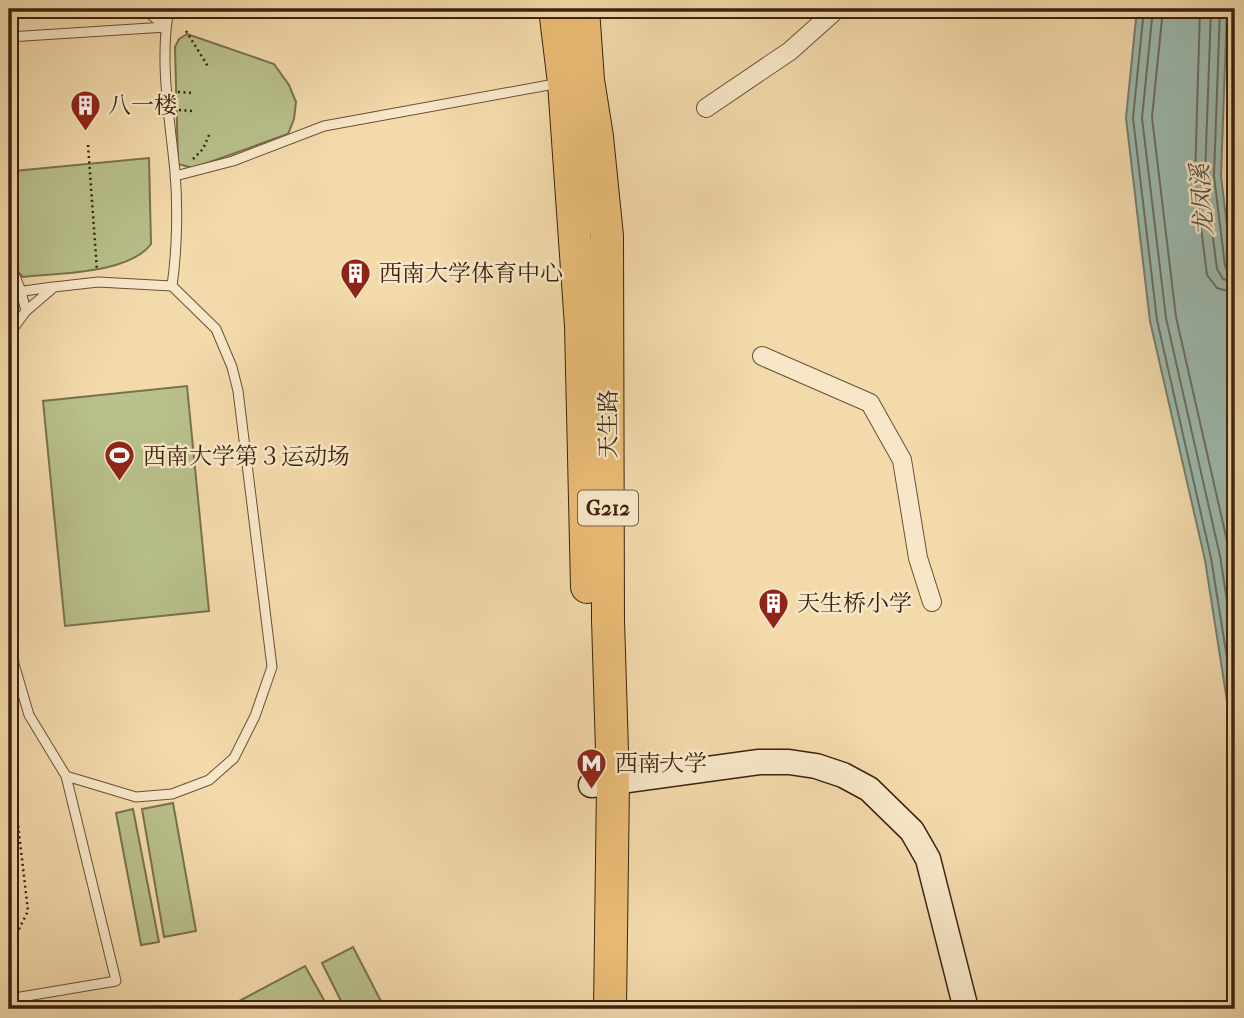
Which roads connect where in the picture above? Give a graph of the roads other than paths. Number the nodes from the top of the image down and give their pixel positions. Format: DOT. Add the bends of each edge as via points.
graph roads {
  1 [pos="144,9"];
  2 [pos="169,9"];
  3 [pos="555,9"];
  4 [pos="583,9"];
  5 [pos="837,9"];
  6 [pos="166,27"];
  7 [pos="9,37"];
  8 [pos="576,81"];
  9 [pos="706,108"];
  10 [pos="175,176"];
  11 [pos="9,233"];
  12 [pos="172,286"];
  13 [pos="54,287"];
  14 [pos="21,291"];
  15 [pos="9,293"];
  16 [pos="26,311"];
  17 [pos="9,334"];
  18 [pos="762,356"];
  19 [pos="932,602"];
  20 [pos="9,613"];
  21 [pos="66,776"];
  22 [pos="602,785"];
  23 [pos="9,999"];
  24 [pos="592,1009"];
  25 [pos="610,1009"];
  26 [pos="966,1009"];
  1 -- 6 [label="lane"];
  2 -- 6 [label="lane"];
  3 -- 8 [label="highway, 天生路 / G212"];
  4 -- 8 [label="highway, 天生路 / G212"];
  5 -- 9 [label="street" via="790,51"];
  6 -- 7 [label="lane"];
  6 -- 10 [label="lane"];
  8 -- 10 [label="lane" via="324,126"];
  8 -- 22 [label="highway, 天生路 / G212" via="581,326"];
  10 -- 12 [label="lane"];
  11 -- 14 [label="lane"];
  12 -- 13 [label="lane" via="98,282"];
  12 -- 21 [label="lane" via="216,329 232,367 272,667 234,758 209,780 172,794 136,797"];
  13 -- 14 [label="lane"];
  13 -- 16 [label="lane"];
  14 -- 15 [label="lane"];
  14 -- 16 [label="lane"];
  16 -- 17 [label="lane"];
  18 -- 19 [label="street" via="870,403 902,460 918,558"];
  20 -- 21 [label="lane" via="14,664 29,715"];
  21 -- 23 [label="lane" via="116,981"];
  22 -- 24 [label="highway, 天生路 / G212"];
  22 -- 25 [label="highway, 天生路 / G212"];
  22 -- 26 [label="street" via="759,762 789,762 834,772 869,789 912,831 928,859"];
}
